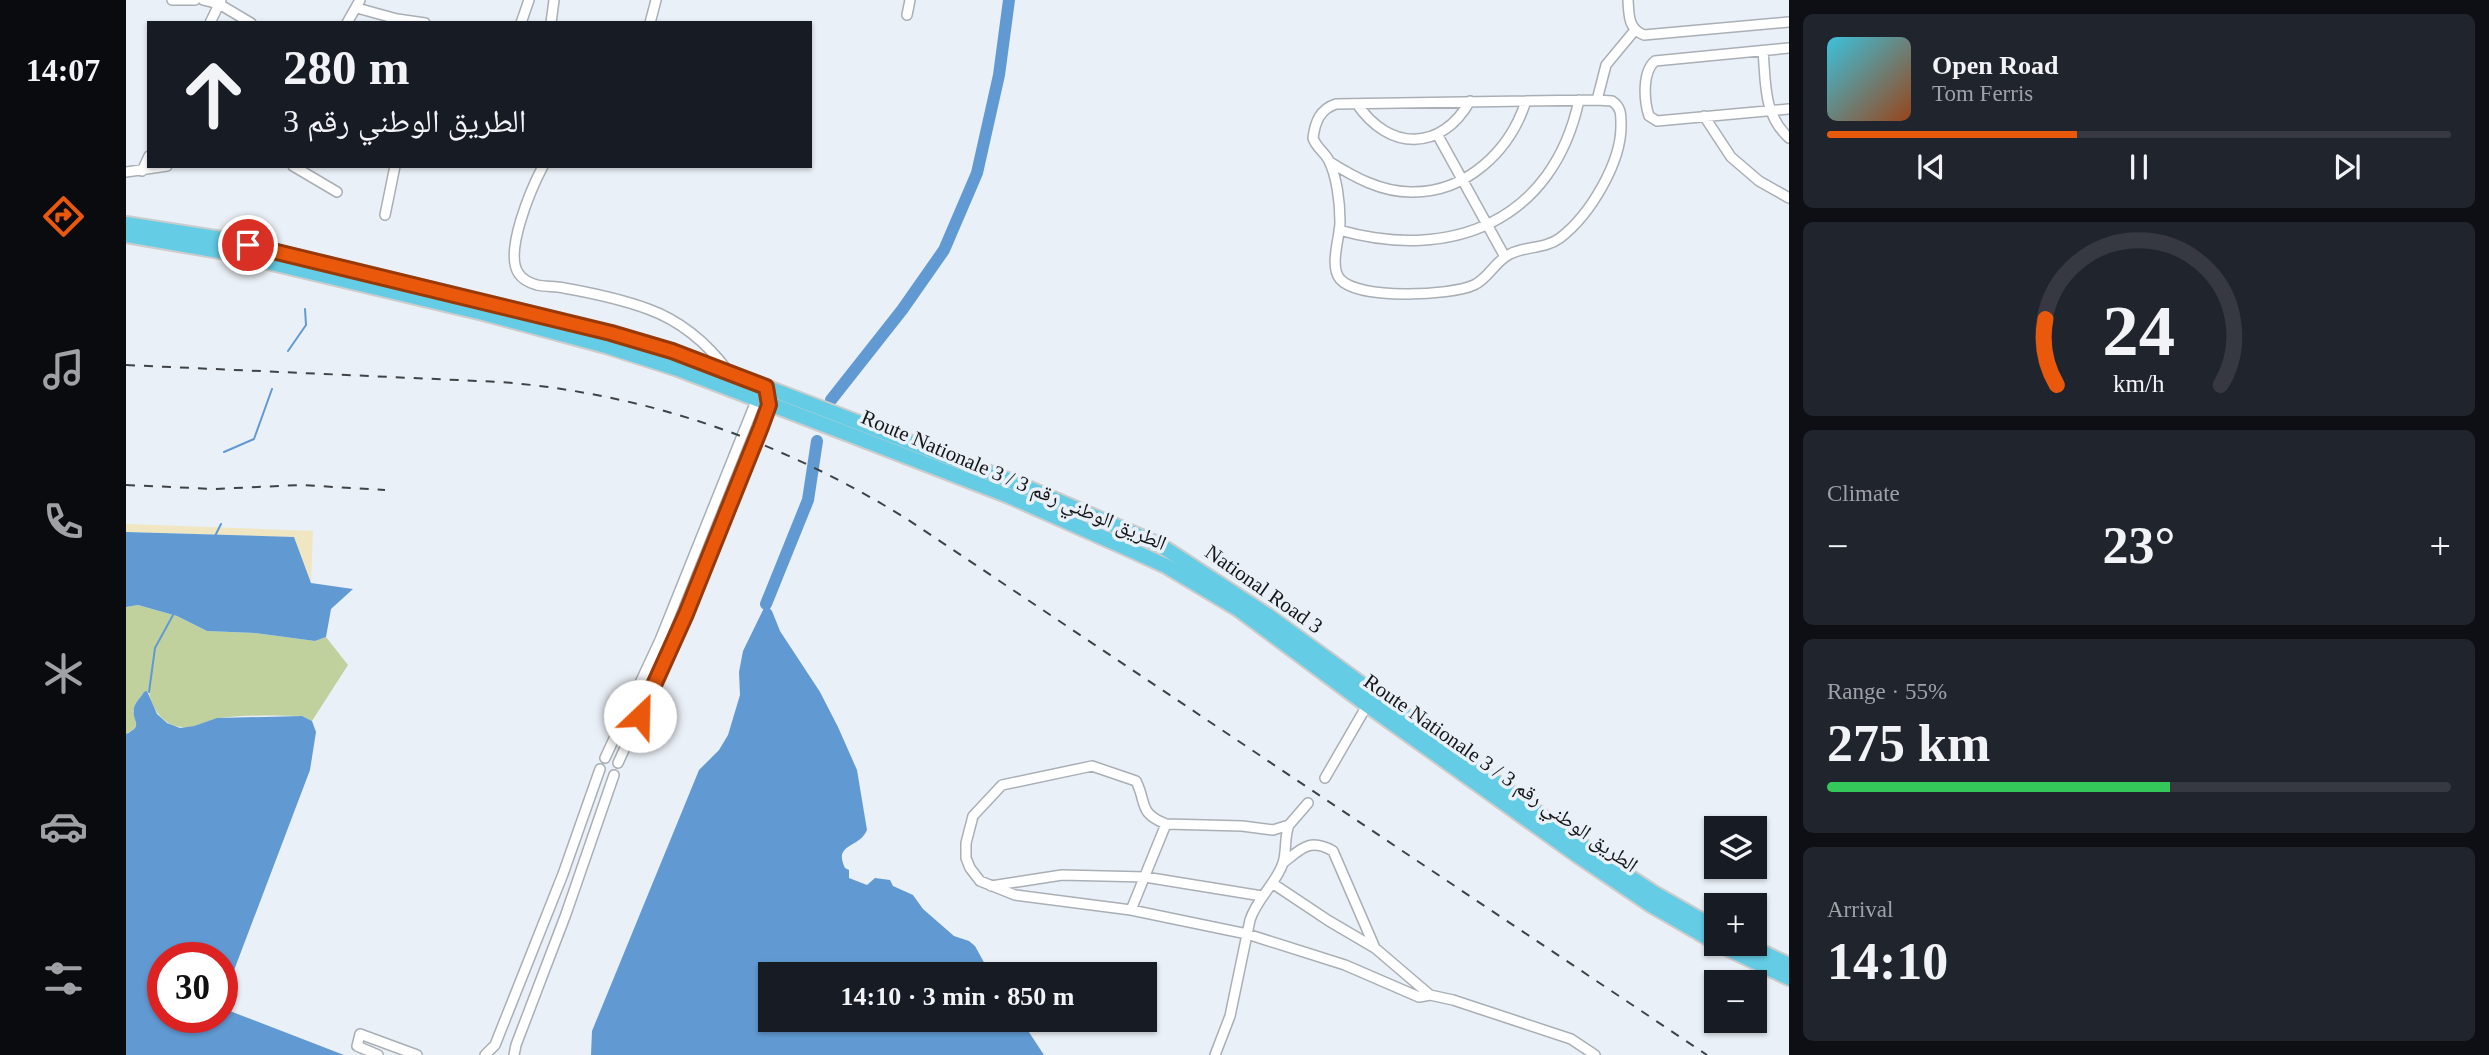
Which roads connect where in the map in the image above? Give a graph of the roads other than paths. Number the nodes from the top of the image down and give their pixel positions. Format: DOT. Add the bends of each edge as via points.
graph roads {
  1 [pos="172,0"];
  2 [pos="195,0"];
  3 [pos="203,0"];
  4 [pos="530,0"];
  5 [pos="554,0"];
  6 [pos="656,0"];
  7 [pos="910,0"];
  8 [pos="1628,0"];
  9 [pos="220,2"];
  10 [pos="359,4"];
  11 [pos="907,15"];
  12 [pos="211,21"];
  13 [pos="248,21"];
  14 [pos="348,21"];
  15 [pos="411,21"];
  16 [pos="522,21"];
  17 [pos="551,21"];
  18 [pos="651,21"];
  19 [pos="1789,22"];
  20 [pos="1635,30"];
  21 [pos="1789,48"];
  22 [pos="1763,51"];
  23 [pos="1579,100"];
  24 [pos="1597,100"];
  25 [pos="1470,101"];
  26 [pos="1526,101"];
  27 [pos="1357,104"];
  28 [pos="1789,109"];
  29 [pos="1769,111"];
  30 [pos="1704,116"];
  31 [pos="1437,134"];
  32 [pos="1789,138"];
  33 [pos="147,160"];
  34 [pos="1328,161"];
  35 [pos="157,168"];
  36 [pos="296,168"];
  37 [pos="394,168"];
  38 [pos="542,168"];
  39 [pos="142,171"];
  40 [pos="126,172"];
  41 [pos="1463,178"];
  42 [pos="337,192"];
  43 [pos="1789,198"];
  44 [pos="385,215"];
  45 [pos="126,224"];
  46 [pos="1489,225"];
  47 [pos="1339,230"];
  48 [pos="126,235"];
  49 [pos="1505,257"];
  50 [pos="433,295"];
  51 [pos="730,373"];
  52 [pos="766,387"];
  53 [pos="754,400"];
  54 [pos="769,405"];
  55 [pos="717,497"];
  56 [pos="731,502"];
  57 [pos="692,560"];
  58 [pos="706,565"];
  59 [pos="660,640"];
  60 [pos="672,646"];
  61 [pos="1370,700"];
  62 [pos="604,758"];
  63 [pos="618,763"];
  64 [pos="600,769"];
  65 [pos="614,775"];
  66 [pos="1325,778"];
  67 [pos="1308,803"];
  68 [pos="1166,824"];
  69 [pos="1289,825"];
  70 [pos="1283,863"];
  71 [pos="1145,877"];
  72 [pos="1272,883"];
  73 [pos="990,886"];
  74 [pos="1262,896"];
  75 [pos="1131,910"];
  76 [pos="1704,922"];
  77 [pos="1247,934"];
  78 [pos="1375,948"];
  79 [pos="1767,954"];
  80 [pos="1789,965"];
  81 [pos="1789,978"];
  82 [pos="1430,995"];
  83 [pos="378,1055"];
  84 [pos="417,1055"];
  85 [pos="485,1055"];
  86 [pos="514,1055"];
  87 [pos="1215,1055"];
  88 [pos="1595,1055"];
  1 -- 2 [label="street"];
  3 -- 9 [label="street"];
  4 -- 16 [label="street"];
  5 -- 17 [label="street"];
  6 -- 18 [label="street"];
  7 -- 11 [label="street"];
  8 -- 20 [label="street"];
  9 -- 12 [label="street"];
  9 -- 13 [label="street"];
  10 -- 14 [label="street"];
  10 -- 15 [label="street"];
  19 -- 20 [label="street" via="1649,36"];
  20 -- 24 [label="street" via="1606,65"];
  21 -- 22 [label="street"];
  22 -- 29 [label="street"];
  22 -- 30 [label="street" via="1651,65 1646,95 1649,116 1657,121"];
  23 -- 24 [label="street"];
  23 -- 26 [label="street"];
  23 -- 46 [label="street" via="1575,120 1550,170 1512,210"];
  24 -- 49 [label="street" via="1616,104 1621,119 1619,147 1601,187 1562,236"];
  25 -- 26 [label="street"];
  25 -- 27 [label="street"];
  25 -- 31 [label="street" via="1462,115"];
  26 -- 41 [label="street" via="1503,146"];
  27 -- 31 [label="street" via="1382,131 1400,138"];
  27 -- 34 [label="street" via="1332,106 1318,118 1313,138"];
  28 -- 29 [label="street"];
  29 -- 30 [label="street"];
  29 -- 32 [label="street"];
  30 -- 43 [label="street" via="1731,158"];
  31 -- 41 [label="street"];
  33 -- 39 [label="street"];
  34 -- 41 [label="street" via="1392,190 1429,191"];
  34 -- 47 [label="street" via="1334,176"];
  35 -- 39 [label="street"];
  36 -- 42 [label="street"];
  37 -- 44 [label="street"];
  38 -- 51 [label="street" via="520,226 514,258 517,272 537,285 650,309 686,328"];
  39 -- 40 [label="street"];
  41 -- 46 [label="street"];
  45 -- 50 [label="highway, National Road 3" via="222,239"];
  46 -- 47 [label="street" via="1430,241 1399,242"];
  46 -- 49 [label="street"];
  47 -- 49 [label="street" via="1339,278 1376,291 1418,294 1461,289 1480,282"];
  48 -- 50 [label="highway, Route Nationale 3 / الطريق الوطني رقم 3"];
  50 -- 51 [label="highway, National Road 3" via="611,333"];
  50 -- 53 [label="highway, Route Nationale 3 / الطريق الوطني رقم 3" via="677,369"];
  51 -- 52 [label="highway, National Road 3"];
  52 -- 53 [label="street"];
  52 -- 54 [label="street"];
  52 -- 61 [label="highway, National Road 3" via="1021,485 1160,545 1268,615"];
  53 -- 54 [label="highway, Route Nationale 3 / الطريق الوطني رقم 3"];
  53 -- 55 [label="street"];
  54 -- 56 [label="street"];
  54 -- 61 [label="highway, Route Nationale 3 / الطريق الوطني رقم 3" via="1009,496 1166,566 1238,609"];
  55 -- 56 [label="street"];
  55 -- 57 [label="street"];
  56 -- 58 [label="street"];
  57 -- 58 [label="street"];
  57 -- 59 [label="street"];
  58 -- 60 [label="street"];
  59 -- 60 [label="street"];
  59 -- 62 [label="street"];
  60 -- 63 [label="street"];
  61 -- 66 [label="street"];
  61 -- 76 [label="highway, National Road 3" via="1590,851"];
  61 -- 81 [label="highway, Route Nationale 3 / الطريق الوطني رقم 3" via="1651,905"];
  64 -- 85 [label="street" via="495,1045"];
  65 -- 86 [label="street"];
  67 -- 69 [label="street"];
  68 -- 69 [label="street" via="1273,830"];
  68 -- 71 [label="street"];
  68 -- 73 [label="street" via="1146,813 1136,781 1092,766 1002,785 973,816 966,843 966,858 974,876"];
  69 -- 70 [label="street"];
  70 -- 72 [label="street"];
  70 -- 78 [label="street" via="1311,844 1333,851"];
  71 -- 73 [label="street" via="1062,875"];
  71 -- 74 [label="street"];
  71 -- 75 [label="street"];
  72 -- 74 [label="street"];
  72 -- 78 [label="street"];
  73 -- 75 [label="street" via="1015,895"];
  74 -- 77 [label="street"];
  75 -- 77 [label="street"];
  77 -- 82 [label="street" via="1345,965 1419,997"];
  77 -- 87 [label="street" via="1230,1016"];
  78 -- 82 [label="street"];
  79 -- 80 [label="highway"];
  82 -- 88 [label="street" via="1570,1039"];
  83 -- 84 [label="street" via="357,1046 360,1034"];
}
